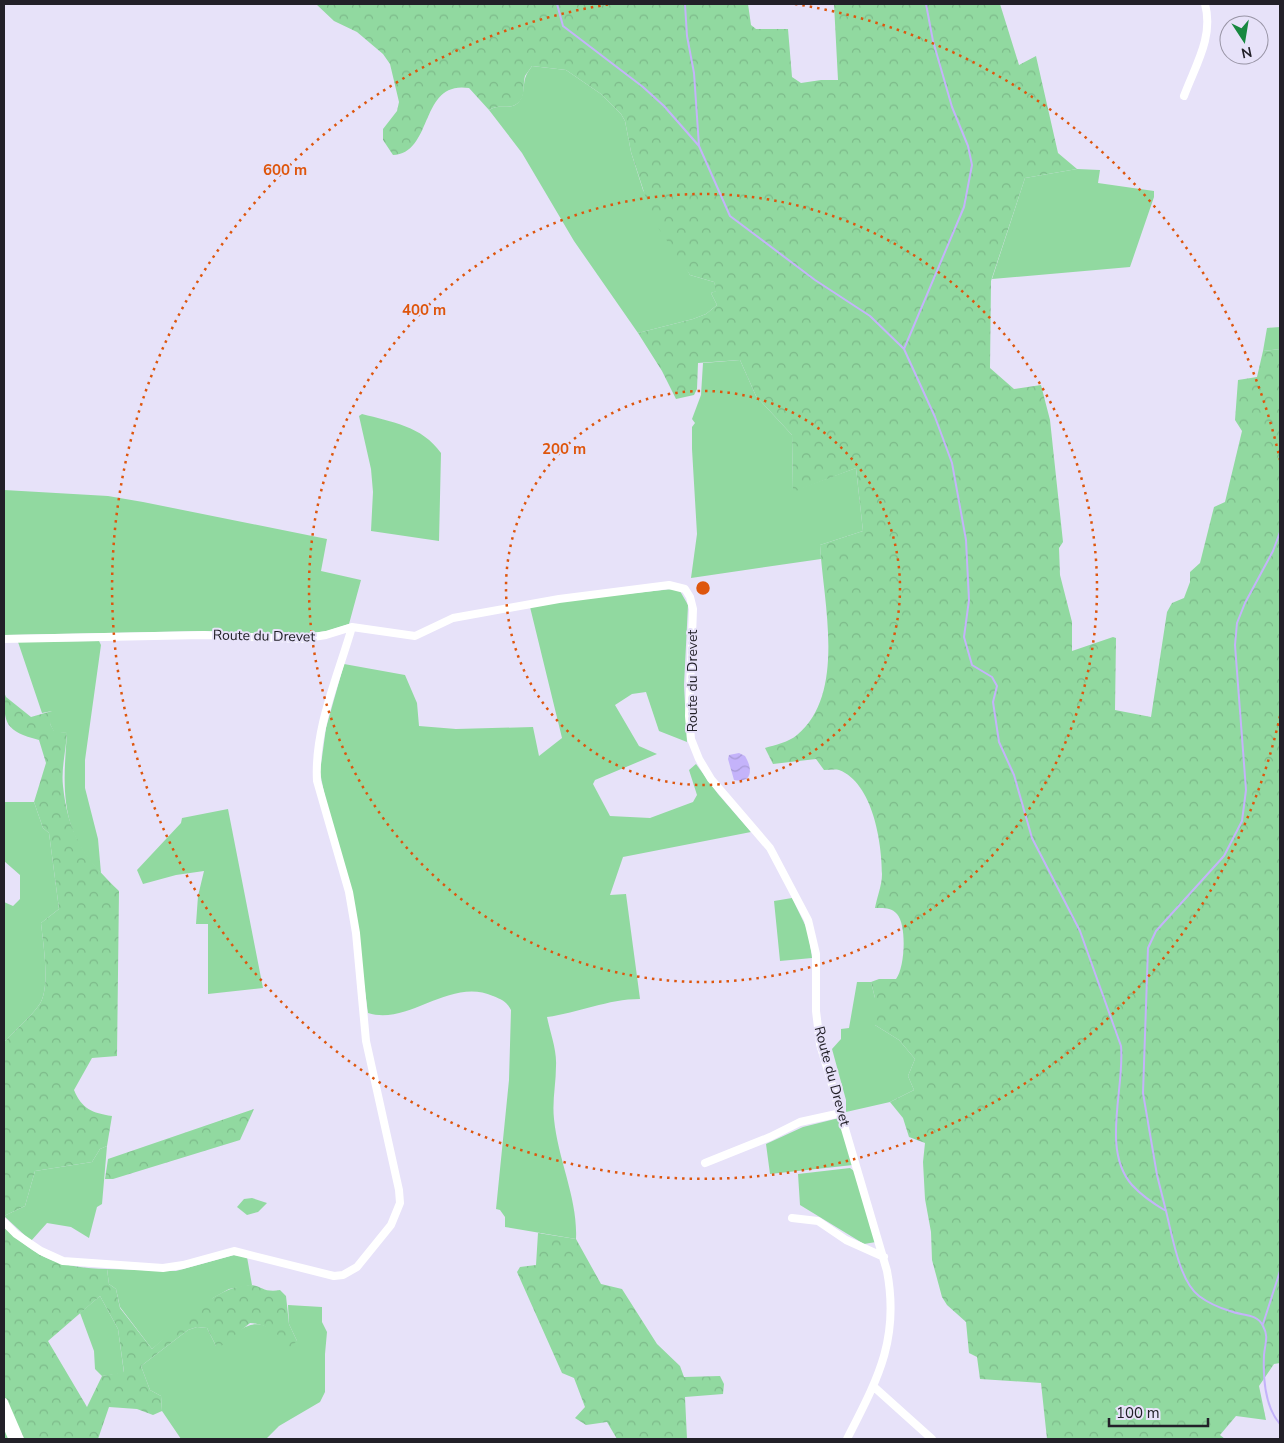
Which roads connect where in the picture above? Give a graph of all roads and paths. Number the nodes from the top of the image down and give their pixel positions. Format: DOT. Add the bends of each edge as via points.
graph roads {
  1 [pos="1205,4"];
  2 [pos="1184,96"];
  3 [pos="352,627"];
  4 [pos="4,639"];
  5 [pos="841,1113"];
  6 [pos="705,1162"];
  7 [pos="792,1218"];
  8 [pos="4,1222"];
  9 [pos="884,1257"];
  10 [pos="873,1386"];
  11 [pos="4,1402"];
  12 [pos="4,1418"];
  13 [pos="13,1439"];
  14 [pos="20,1439"];
  15 [pos="847,1439"];
  16 [pos="932,1439"];
  1 -- 2 [label="street" via="1208,24 1205,43"];
  3 -- 4 [label="street, Route du Drevet" via="301,639 204,635"];
  3 -- 5 [label="street, Route du Drevet" via="415,636 453,618 559,599 669,585 685,589 692,609 689,716 693,744 711,779 770,848 808,920 816,954 818,1034"];
  3 -- 8 [label="street" via="322,736 317,781 349,892 356,933 365,1035 400,1197 391,1225 352,1272 334,1276 234,1251 163,1268 63,1261 41,1251"];
  5 -- 6 [label="street" via="800,1122"];
  5 -- 9 [label="street, Route du Drevet"];
  7 -- 9 [label="street" via="818,1221 846,1240"];
  9 -- 10 [label="street, Route du Drevet" via="890,1285 891,1321 882,1366"];
  10 -- 15 [label="street, Route du Drevet"];
  10 -- 16 [label="street"];
  11 -- 14 [label="street"];
  12 -- 13 [label="street"];
}
